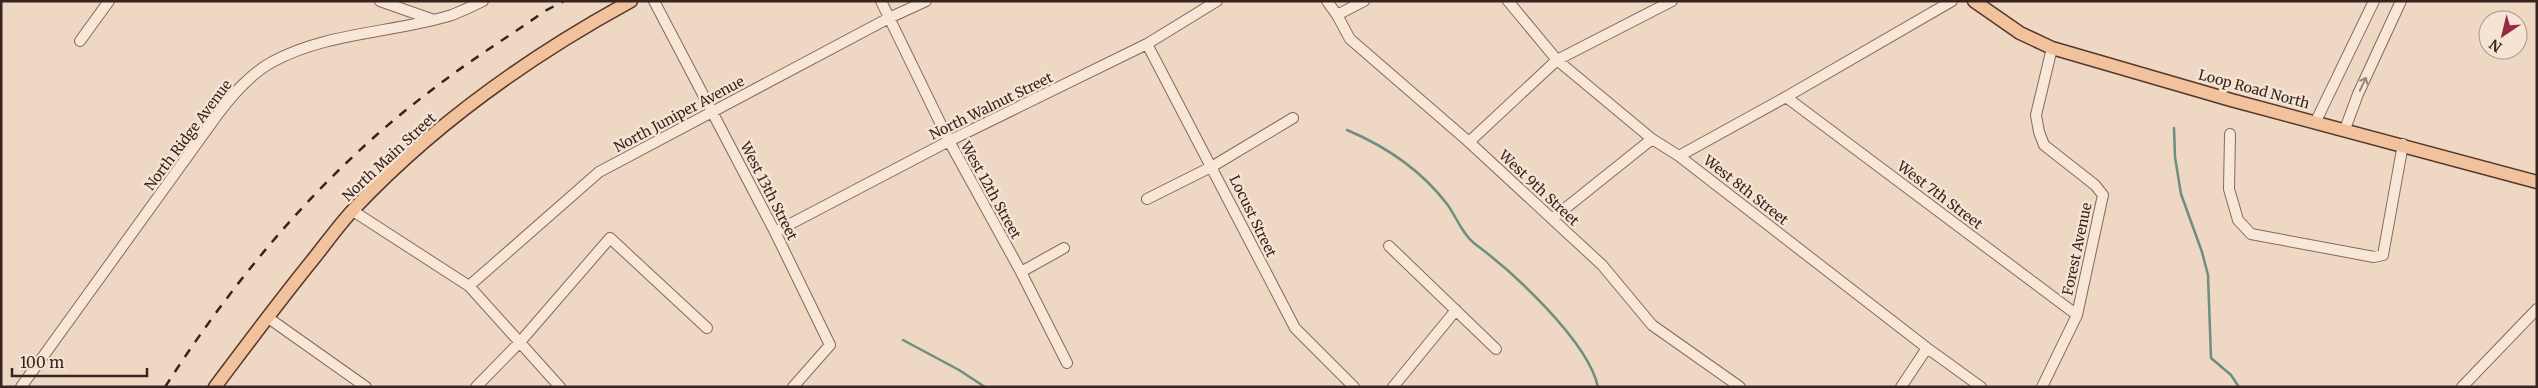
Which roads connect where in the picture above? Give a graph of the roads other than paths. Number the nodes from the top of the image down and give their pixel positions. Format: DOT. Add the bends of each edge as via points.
graph roads {
  1 [pos="110,1"];
  2 [pos="380,1"];
  3 [pos="631,1"];
  4 [pos="654,1"];
  5 [pos="881,1"];
  6 [pos="926,1"];
  7 [pos="1217,1"];
  8 [pos="1327,1"];
  9 [pos="1364,1"];
  10 [pos="1508,1"];
  11 [pos="1672,1"];
  12 [pos="1952,1"];
  13 [pos="1974,1"];
  14 [pos="2374,1"];
  15 [pos="2401,1"];
  16 [pos="478,2"];
  17 [pos="1337,15"];
  18 [pos="890,18"];
  19 [pos="432,19"];
  20 [pos="80,41"];
  21 [pos="1147,44"];
  22 [pos="2052,48"];
  23 [pos="1557,60"];
  24 [pos="1786,97"];
  25 [pos="712,111"];
  26 [pos="1292,118"];
  27 [pos="2316,122"];
  28 [pos="2346,129"];
  29 [pos="2230,134"];
  30 [pos="1652,139"];
  31 [pos="949,141"];
  32 [pos="1469,142"];
  33 [pos="2403,144"];
  34 [pos="1679,156"];
  35 [pos="1213,166"];
  36 [pos="2537,182"];
  37 [pos="1147,199"];
  38 [pos="353,211"];
  39 [pos="1552,219"];
  40 [pos="775,232"];
  41 [pos="1389,246"];
  42 [pos="1064,248"];
  43 [pos="1021,272"];
  44 [pos="469,286"];
  45 [pos="2537,309"];
  46 [pos="1456,310"];
  47 [pos="2077,315"];
  48 [pos="266,317"];
  49 [pos="707,328"];
  50 [pos="520,342"];
  51 [pos="1927,348"];
  52 [pos="1496,349"];
  53 [pos="1067,363"];
  54 [pos="216,386"];
  55 [pos="1978,386"];
  56 [pos="21,387"];
  57 [pos="366,387"];
  58 [pos="476,387"];
  59 [pos="560,387"];
  60 [pos="793,387"];
  61 [pos="1354,387"];
  62 [pos="1393,387"];
  63 [pos="1740,387"];
  64 [pos="1901,387"];
  65 [pos="2042,387"];
  66 [pos="2462,387"];
  1 -- 20 [label="street"];
  2 -- 19 [label="street"];
  3 -- 38 [label="main road, North Main Street" via="565,39 471,104 424,142"];
  4 -- 25 [label="street, West 13th Street"];
  5 -- 18 [label="street, West 12th Street"];
  6 -- 18 [label="street, North Juniper Avenue"];
  7 -- 21 [label="street, North Walnut Street"];
  8 -- 17 [label="street, West 9th Street"];
  9 -- 17 [label="street"];
  10 -- 23 [label="street, West 8th Street"];
  11 -- 23 [label="street"];
  12 -- 24 [label="street"];
  13 -- 22 [label="main road, Loop Road North" via="2020,34"];
  14 -- 27 [label="street"];
  28 -- 15 [label="street, one-way" via="2358,94"];
  16 -- 19 [label="street, North Ridge Avenue"];
  17 -- 32 [label="street, West 9th Street" via="1350,38"];
  18 -- 25 [label="street, North Juniper Avenue"];
  18 -- 31 [label="street, West 12th Street"];
  19 -- 56 [label="street, North Ridge Avenue" via="291,53 255,73 218,114"];
  21 -- 31 [label="street, North Walnut Street"];
  21 -- 35 [label="street, Locust Street"];
  22 -- 27 [label="main road, Loop Road North"];
  22 -- 47 [label="street, Forest Avenue" via="2036,116 2039,132 2044,145 2095,184 2103,195"];
  23 -- 30 [label="street, West 8th Street"];
  23 -- 32 [label="street"];
  24 -- 34 [label="street"];
  24 -- 47 [label="street, West 7th Street"];
  25 -- 40 [label="street, West 13th Street"];
  25 -- 44 [label="street, North Juniper Avenue" via="599,172"];
  26 -- 35 [label="street"];
  27 -- 28 [label="main road, Loop Road North"];
  28 -- 33 [label="main road, Loop Road North"];
  29 -- 33 [label="street" via="2229,189 2238,220 2251,234 2374,256 2384,255"];
  30 -- 34 [label="street, West 8th Street"];
  30 -- 39 [label="street"];
  31 -- 40 [label="street, North Walnut Street"];
  31 -- 43 [label="street, West 12th Street"];
  32 -- 39 [label="street, West 9th Street"];
  33 -- 36 [label="main road, Loop Road North"];
  34 -- 51 [label="street, West 8th Street"];
  35 -- 37 [label="street"];
  35 -- 61 [label="street, Locust Street" via="1296,328"];
  38 -- 44 [label="street"];
  38 -- 48 [label="main road, North Main Street"];
  39 -- 63 [label="street, West 9th Street" via="1602,265 1652,324"];
  40 -- 60 [label="street, West 13th Street" via="830,344"];
  41 -- 46 [label="street"];
  42 -- 43 [label="street"];
  43 -- 53 [label="street, West 12th Street"];
  44 -- 50 [label="street"];
  45 -- 66 [label="street"];
  46 -- 52 [label="street"];
  46 -- 62 [label="street"];
  47 -- 65 [label="street, Forest Avenue"];
  48 -- 54 [label="main road, North Main Street"];
  48 -- 57 [label="street"];
  49 -- 50 [label="street" via="610,238"];
  50 -- 58 [label="street"];
  50 -- 59 [label="street"];
  51 -- 55 [label="street, West 8th Street"];
  51 -- 64 [label="street"];
}
